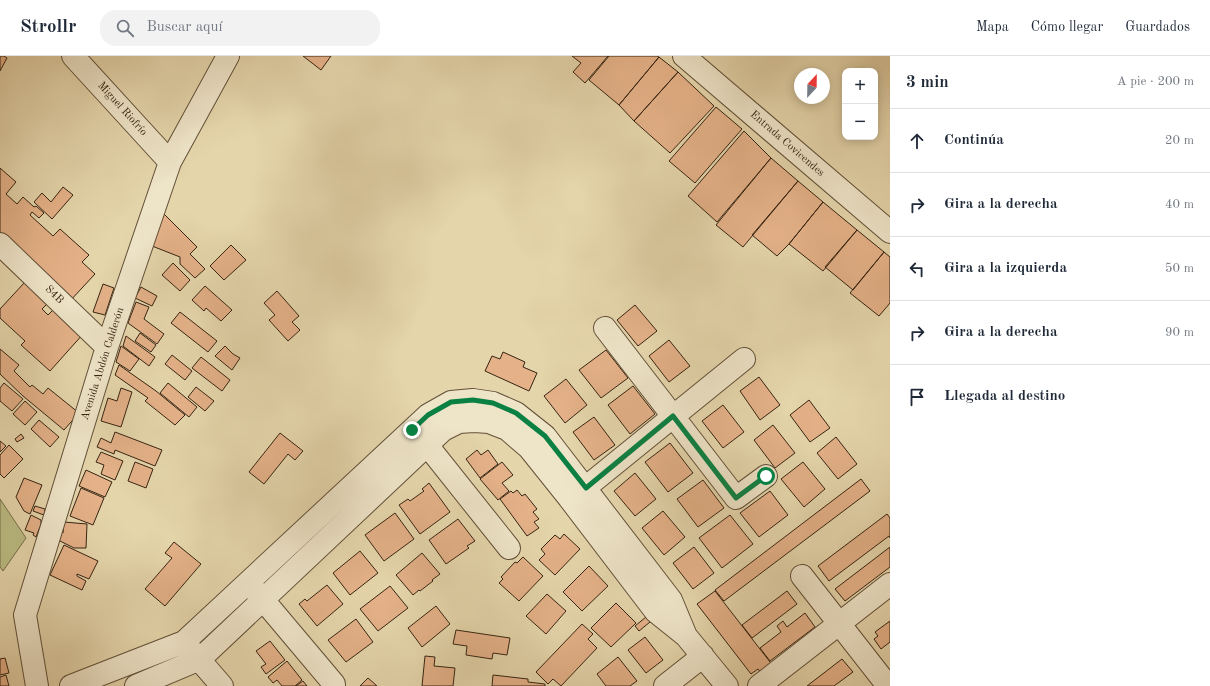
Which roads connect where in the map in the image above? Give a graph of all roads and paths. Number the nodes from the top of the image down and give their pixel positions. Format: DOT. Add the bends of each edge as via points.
graph roads {
  1 [pos="73,56"];
  2 [pos="228,56"];
  3 [pos="684,56"];
  4 [pos="170,162"];
  5 [pos="890,232"];
  6 [pos="0,244"];
  7 [pos="604,328"];
  8 [pos="108,347"];
  9 [pos="744,359"];
  10 [pos="673,416"];
  11 [pos="419,437"];
  12 [pos="766,476"];
  13 [pos="577,493"];
  14 [pos="333,503"];
  15 [pos="349,518"];
  16 [pos="509,548"];
  17 [pos="802,576"];
  18 [pos="248,583"];
  19 [pos="890,584"];
  20 [pos="263,599"];
  21 [pos="839,624"];
  22 [pos="184,642"];
  23 [pos="703,656"];
  24 [pos="200,659"];
  25 [pos="334,684"];
  26 [pos="36,686"];
  27 [pos="72,686"];
  28 [pos="136,686"];
  29 [pos="222,686"];
  30 [pos="665,686"];
  31 [pos="727,686"];
  32 [pos="759,686"];
  33 [pos="888,686"];
  1 -- 4 [label="street, Miguel Riofrío"];
  2 -- 4 [label="street, Avenida Abdón Calderón"];
  3 -- 5 [label="street, Entrada Covicendes"];
  4 -- 8 [label="street, Avenida Abdón Calderón"];
  6 -- 8 [label="street, S4B"];
  7 -- 10 [label="street"];
  8 -- 26 [label="street, Avenida Abdón Calderón" via="25,615"];
  9 -- 10 [label="street"];
  10 -- 12 [label="street" via="736,498"];
  10 -- 13 [label="street"];
  11 -- 13 [label="street" via="443,430 458,422 488,422 507,428"];
  11 -- 14 [label="street"];
  11 -- 15 [label="street"];
  11 -- 16 [label="street"];
  13 -- 23 [label="street" via="609,534 670,600 686,636"];
  14 -- 15 [label="street"];
  14 -- 18 [label="street"];
  15 -- 20 [label="street"];
  17 -- 21 [label="street"];
  18 -- 20 [label="street"];
  18 -- 22 [label="street"];
  19 -- 21 [label="street"];
  20 -- 24 [label="street"];
  20 -- 25 [label="street"];
  21 -- 32 [label="street"];
  21 -- 33 [label="street"];
  22 -- 24 [label="street"];
  22 -- 27 [label="street"];
  23 -- 30 [label="street"];
  23 -- 31 [label="street"];
  24 -- 28 [label="street"];
  24 -- 29 [label="street"];
}
